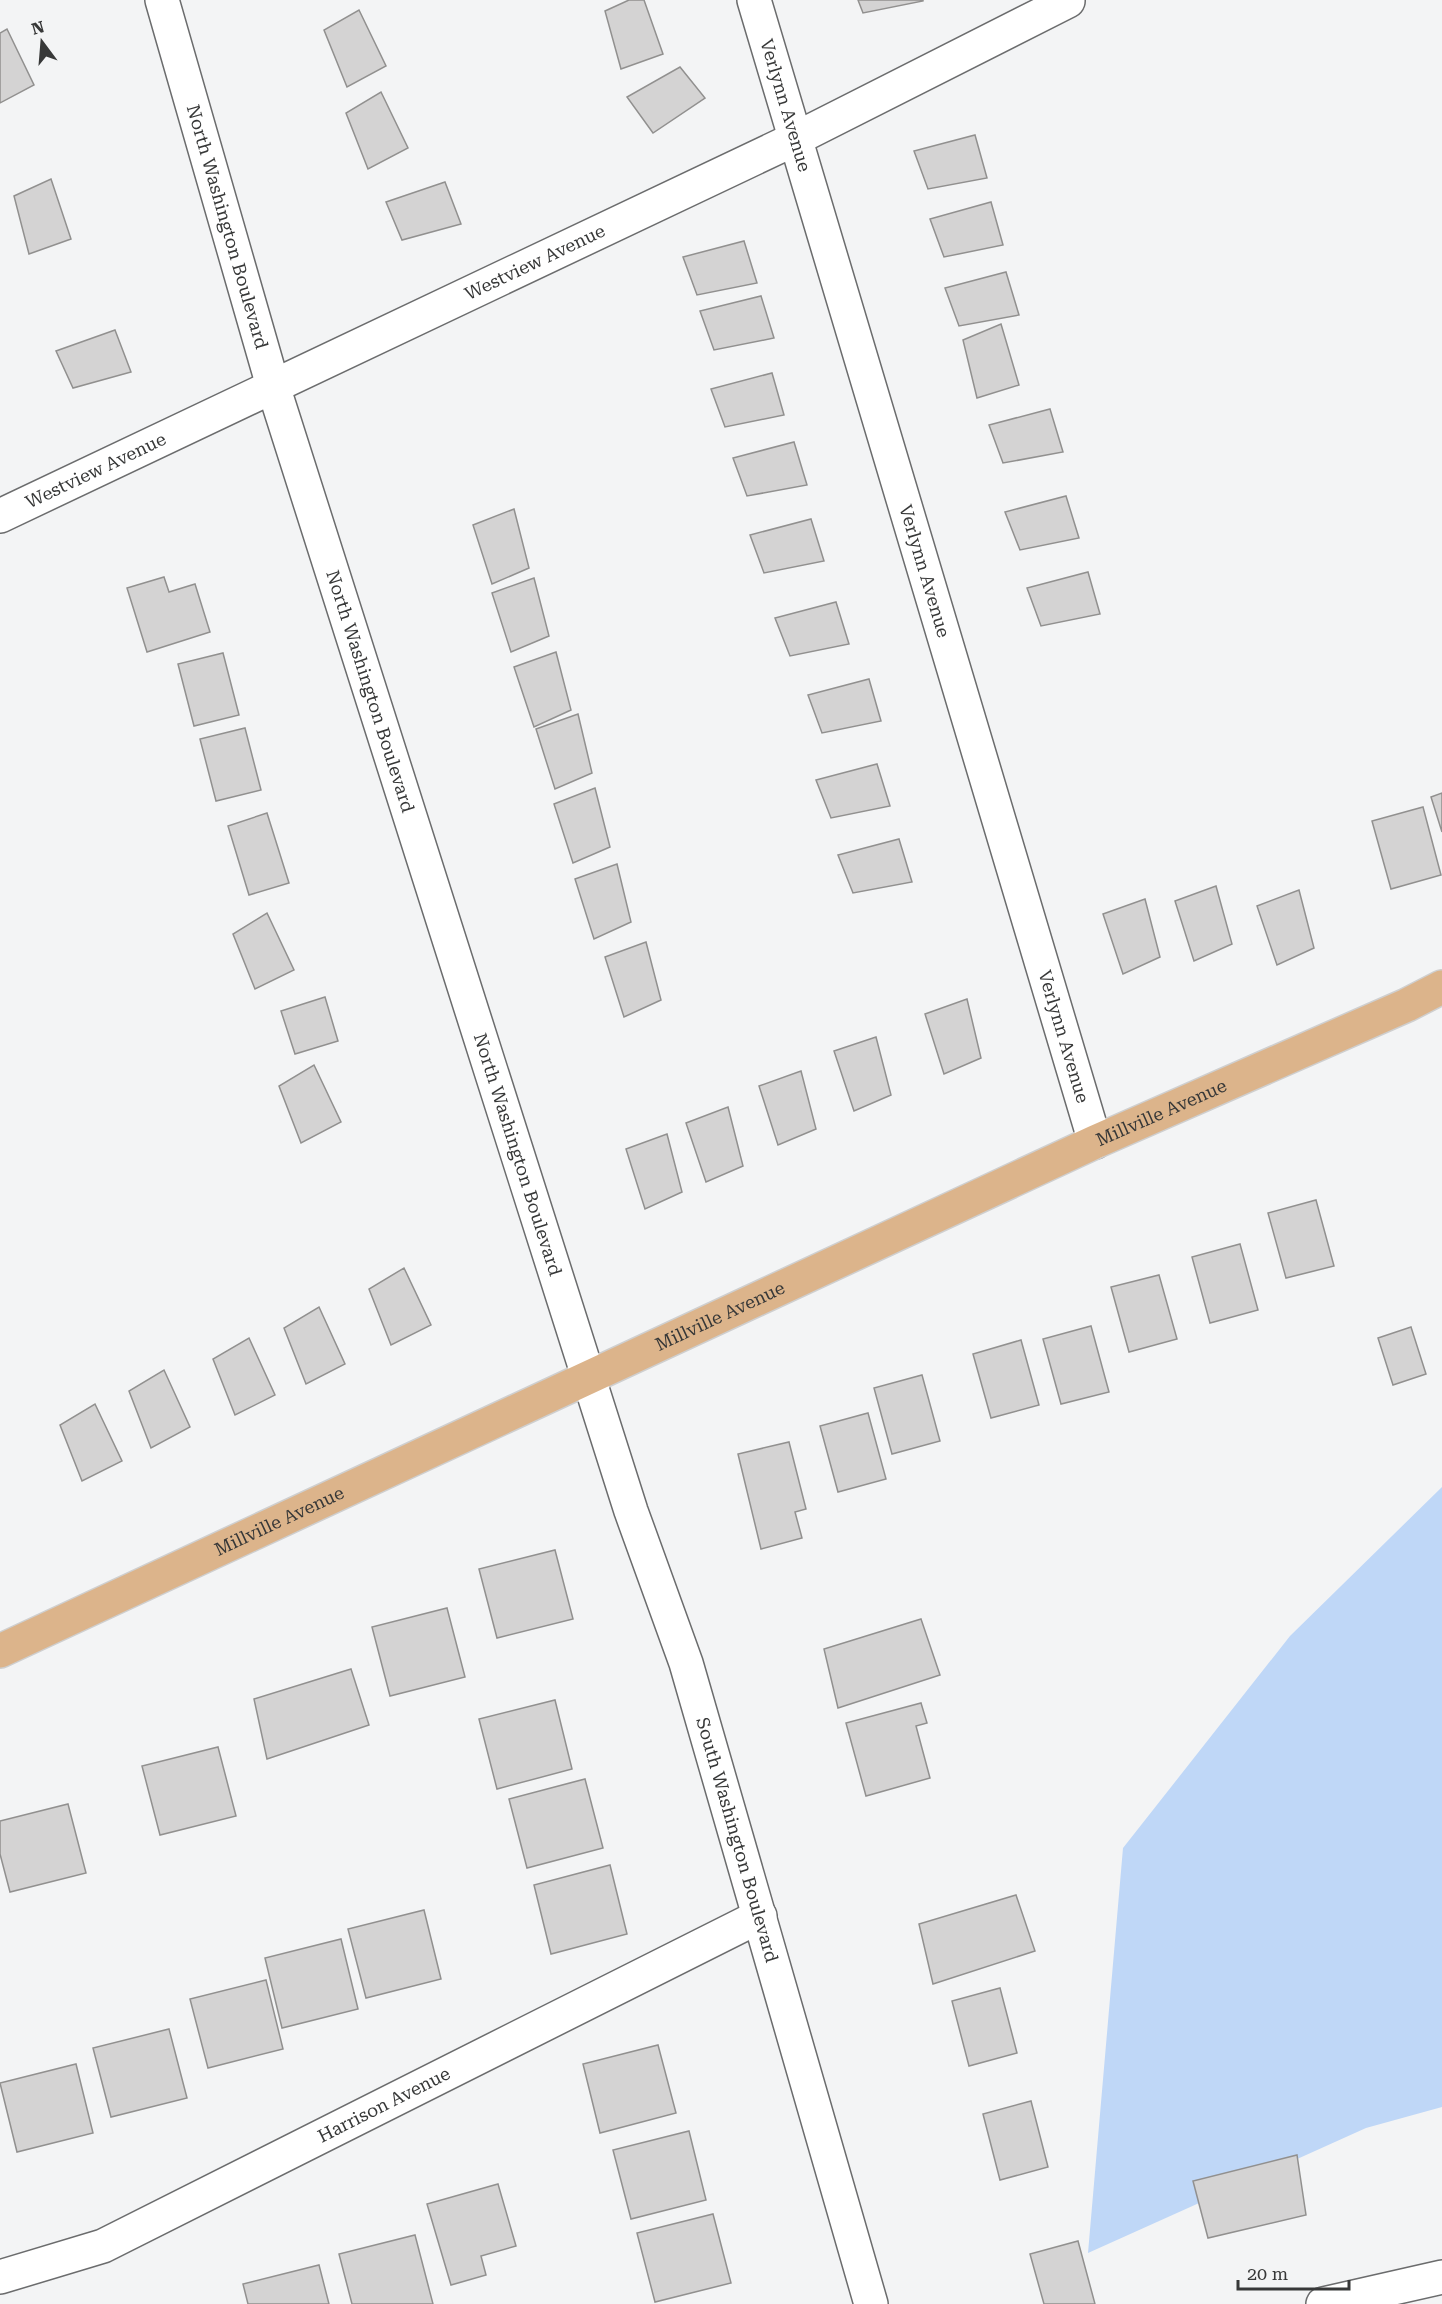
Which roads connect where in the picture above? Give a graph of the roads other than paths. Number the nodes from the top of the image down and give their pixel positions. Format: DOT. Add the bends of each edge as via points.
graph roads {
  1 [pos="162,0"];
  2 [pos="754,0"];
  3 [pos="1068,1"];
  4 [pos="797,138"];
  5 [pos="273,386"];
  6 [pos="0,516"];
  7 [pos="1442,987"];
  8 [pos="1095,1142"];
  9 [pos="588,1378"];
  10 [pos="0,1651"];
  11 [pos="760,1916"];
  12 [pos="0,2277"];
  13 [pos="1442,2277"];
  14 [pos="871,2304"];
  15 [pos="1323,2304"];
  1 -- 5 [label="street, North Washington Boulevard"];
  2 -- 4 [label="street, Verlynn Avenue"];
  3 -- 4 [label="street, Westview Avenue"];
  4 -- 5 [label="street, Westview Avenue"];
  4 -- 8 [label="street, Verlynn Avenue"];
  5 -- 6 [label="street, Westview Avenue"];
  5 -- 9 [label="street, North Washington Boulevard"];
  7 -- 8 [label="main road, Millville Avenue"];
  8 -- 9 [label="main road, Millville Avenue"];
  9 -- 10 [label="main road, Millville Avenue"];
  9 -- 11 [label="street, South Washington Boulevard" via="643,1548 686,1663"];
  11 -- 12 [label="street, Harrison Avenue" via="103,2246"];
  11 -- 14 [label="street, South Washington Boulevard"];
  13 -- 15 [label="street"];
}
